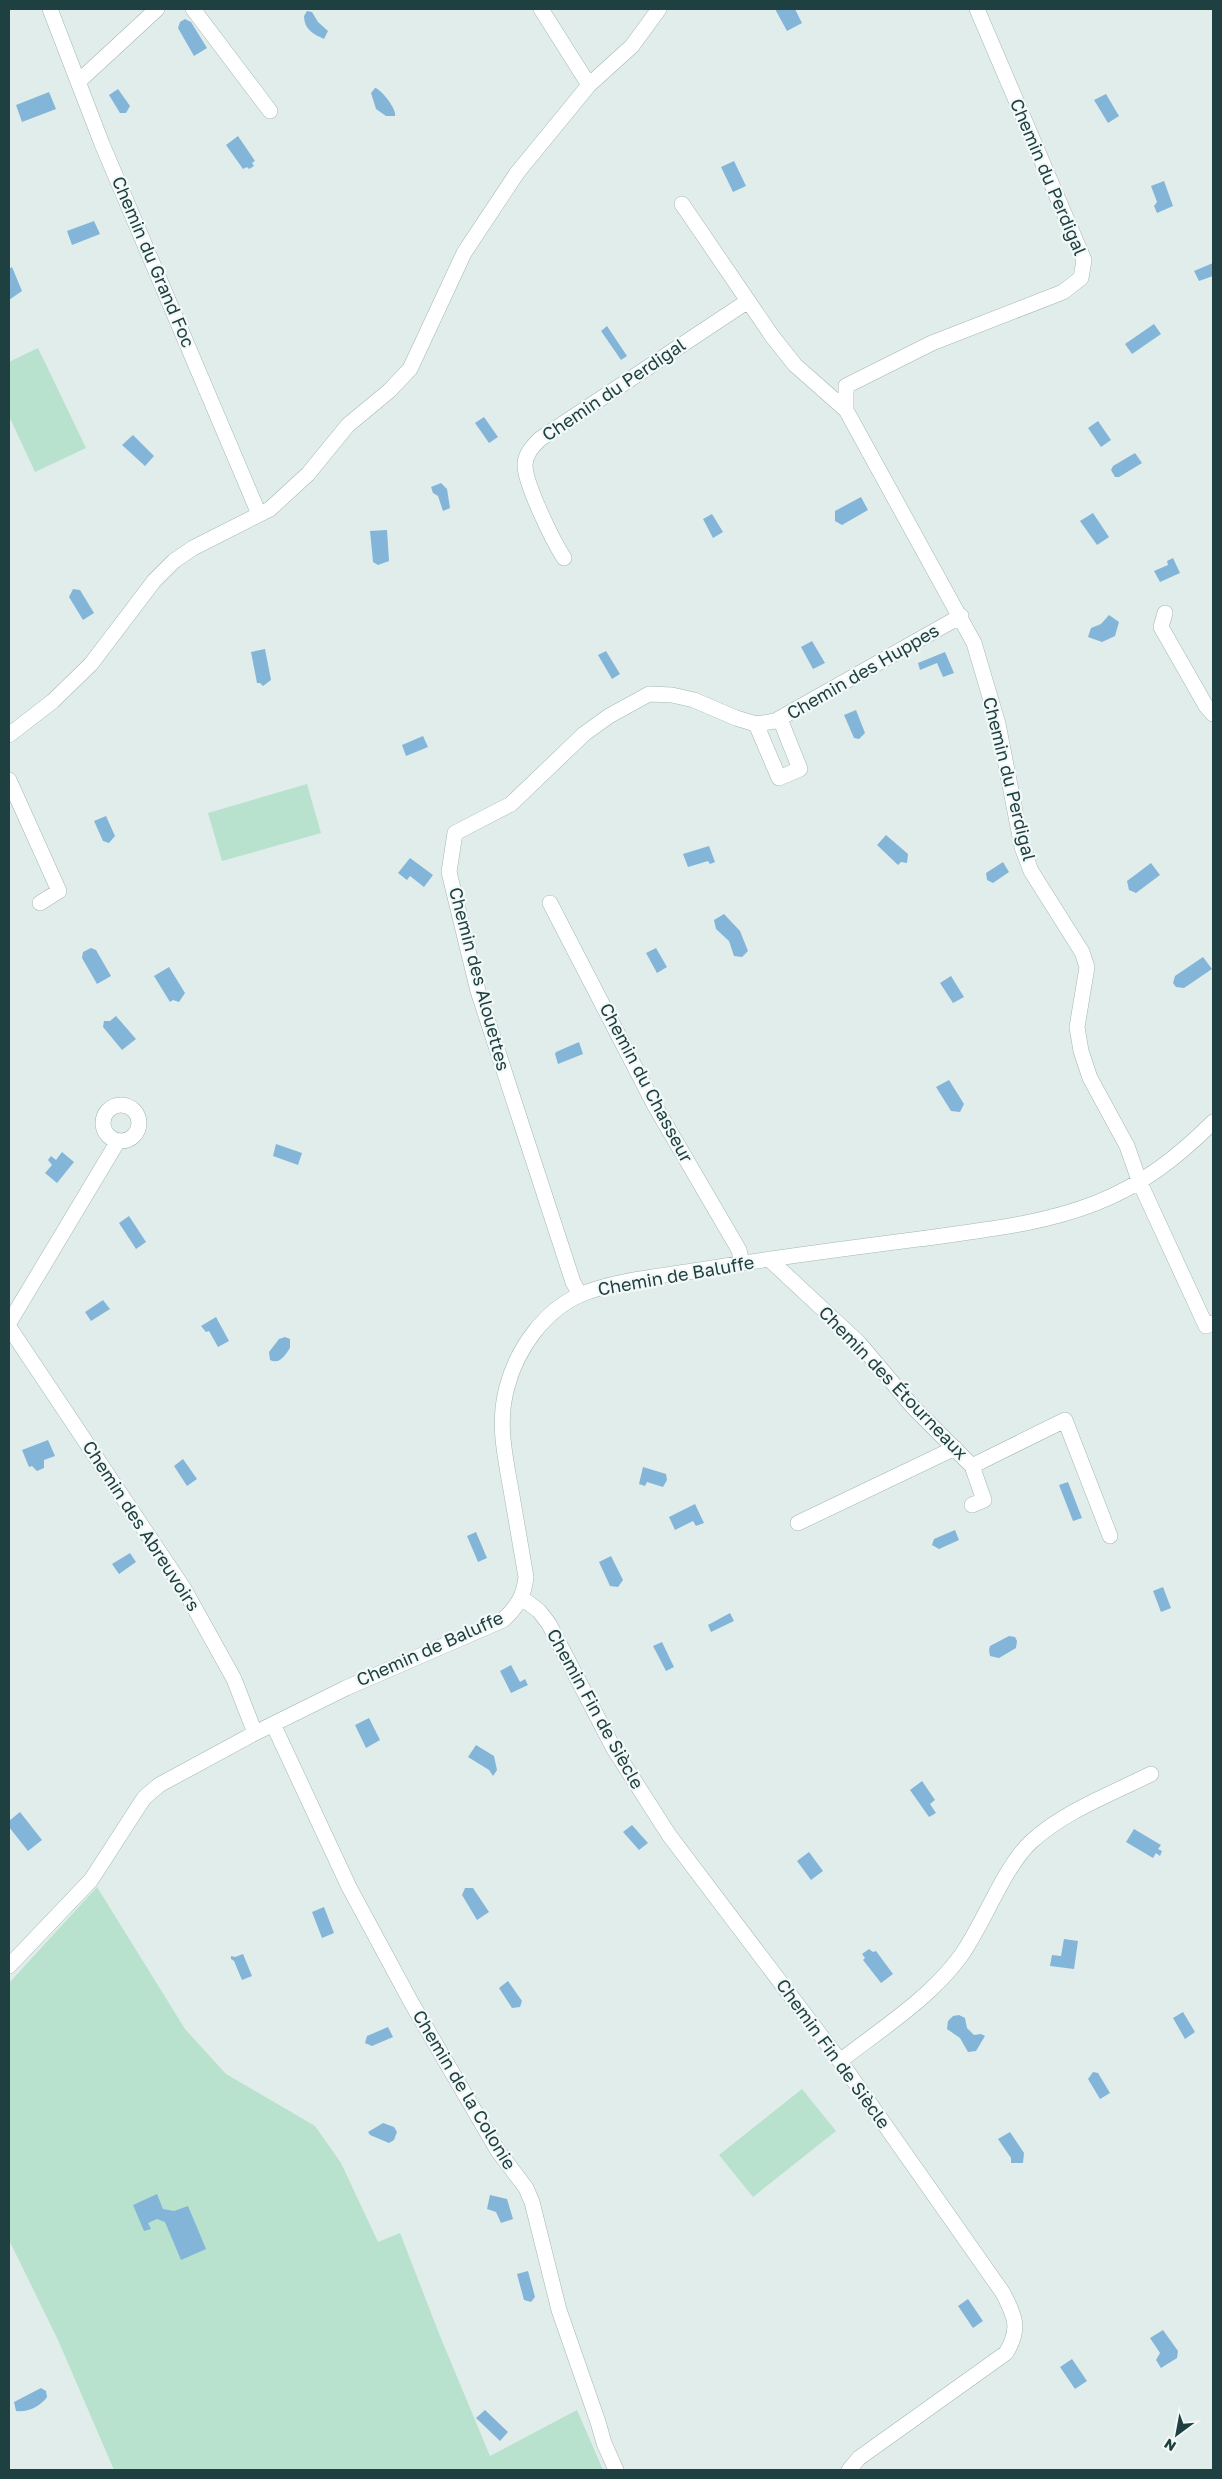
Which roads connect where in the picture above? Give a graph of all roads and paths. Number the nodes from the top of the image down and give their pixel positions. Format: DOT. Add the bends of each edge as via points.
graph roads {
  1 [pos="50,9"];
  2 [pos="157,9"];
  3 [pos="193,9"];
  4 [pos="541,9"];
  5 [pos="659,9"];
  6 [pos="977,9"];
  7 [pos="78,82"];
  8 [pos="589,85"];
  9 [pos="270,111"];
  10 [pos="682,204"];
  11 [pos="748,301"];
  12 [pos="846,410"];
  13 [pos="259,514"];
  14 [pos="564,558"];
  15 [pos="1165,613"];
  16 [pos="961,616"];
  17 [pos="649,694"];
  18 [pos="1213,714"];
  19 [pos="780,719"];
  20 [pos="756,724"];
  21 [pos="9,735"];
  22 [pos="9,780"];
  23 [pos="550,902"];
  24 [pos="40,903"];
  25 [pos="1213,1122"];
  26 [pos="118,1141"];
  27 [pos="1140,1182"];
  28 [pos="769,1259"];
  29 [pos="742,1263"];
  30 [pos="580,1295"];
  31 [pos="1213,1323"];
  32 [pos="9,1325"];
  33 [pos="955,1448"];
  34 [pos="972,1466"];
  35 [pos="972,1505"];
  36 [pos="798,1523"];
  37 [pos="1110,1536"];
  38 [pos="522,1598"];
  39 [pos="273,1724"];
  40 [pos="255,1733"];
  41 [pos="1151,1774"];
  42 [pos="9,1966"];
  43 [pos="840,2061"];
  44 [pos="616,2470"];
  45 [pos="850,2470"];
  1 -- 7 [label="street, Chemin du Grand Foc"];
  2 -- 7 [label="street"];
  3 -- 9 [label="street"];
  4 -- 8 [label="street"];
  5 -- 8 [label="street" via="632,46"];
  6 -- 12 [label="street, Chemin du Perdigal" via="1084,260 1081,278 1063,292 932,342 846,386"];
  7 -- 13 [label="street, Chemin du Grand Foc"];
  8 -- 13 [label="street" via="517,172 464,253 410,369 348,425 308,474 270,509"];
  10 -- 11 [label="street, Chemin du Perdigal"];
  11 -- 12 [label="street, Chemin du Perdigal" via="795,365"];
  11 -- 14 [label="street, Chemin du Perdigal" via="540,439 530,450 525,465 528,480 555,545"];
  12 -- 16 [label="street, Chemin du Perdigal"];
  13 -- 21 [label="street" via="174,561 154,581 91,664 53,701"];
  15 -- 18 [label="street" via="1161,627"];
  16 -- 19 [label="street, Chemin des Huppes"];
  16 -- 27 [label="street, Chemin du Perdigal" via="974,644 998,724 1022,848 1032,871 1082,952 1087,967 1077,1027 1084,1060 1090,1078 1128,1146"];
  17 -- 20 [label="street, Chemin des Huppes" via="694,700"];
  17 -- 30 [label="street, Chemin des Alouettes" via="584,734 511,804 455,832 450,872 478,991 573,1282"];
  19 -- 20 [label="street, Chemin des Huppes"];
  19 -- 20 [label="street" via="800,769 780,778"];
  22 -- 24 [label="street" via="59,891"];
  23 -- 29 [label="street, Chemin du Chasseur" via="655,1106 739,1250"];
  25 -- 27 [label="street, Chemin de Baluffe" via="1174,1158"];
  26 -- 32 [label="street"];
  27 -- 28 [label="street, Chemin de Baluffe" via="1095,1204 1009,1226"];
  27 -- 31 [label="street, Chemin du Perdigal" via="1206,1326"];
  28 -- 29 [label="street, Chemin de Baluffe"];
  28 -- 33 [label="street, Chemin des Étourneaux" via="860,1343 913,1407"];
  29 -- 30 [label="street, Chemin de Baluffe" via="614,1284"];
  30 -- 38 [label="street, Chemin de Baluffe" via="549,1316 524,1344 507,1386 501,1416 502,1442 526,1577"];
  32 -- 40 [label="street, Chemin des Abreuvoirs" via="184,1589 234,1679"];
  33 -- 34 [label="street, Chemin des Étourneaux"];
  33 -- 36 [label="street"];
  34 -- 35 [label="street, Chemin des Étourneaux" via="984,1500"];
  34 -- 37 [label="street, Chemin des Étourneaux" via="1065,1420"];
  38 -- 39 [label="street, Chemin de Baluffe" via="503,1620 346,1688"];
  38 -- 43 [label="street, Chemin Fin de Siècle" via="549,1624 614,1749 669,1835"];
  39 -- 40 [label="street, Chemin de Baluffe"];
  39 -- 44 [label="street, Chemin de la Colonie" via="349,1887 411,2002 498,2150 526,2188 559,2310"];
  40 -- 42 [label="street, Chemin de Baluffe" via="159,1785 144,1798 91,1880"];
  41 -- 43 [label="street" via="1062,1820 1030,1843 947,1974"];
  43 -- 45 [label="street, Chemin Fin de Siècle" via="1003,2293 1016,2322 1015,2339 1006,2353 859,2458"];
}
